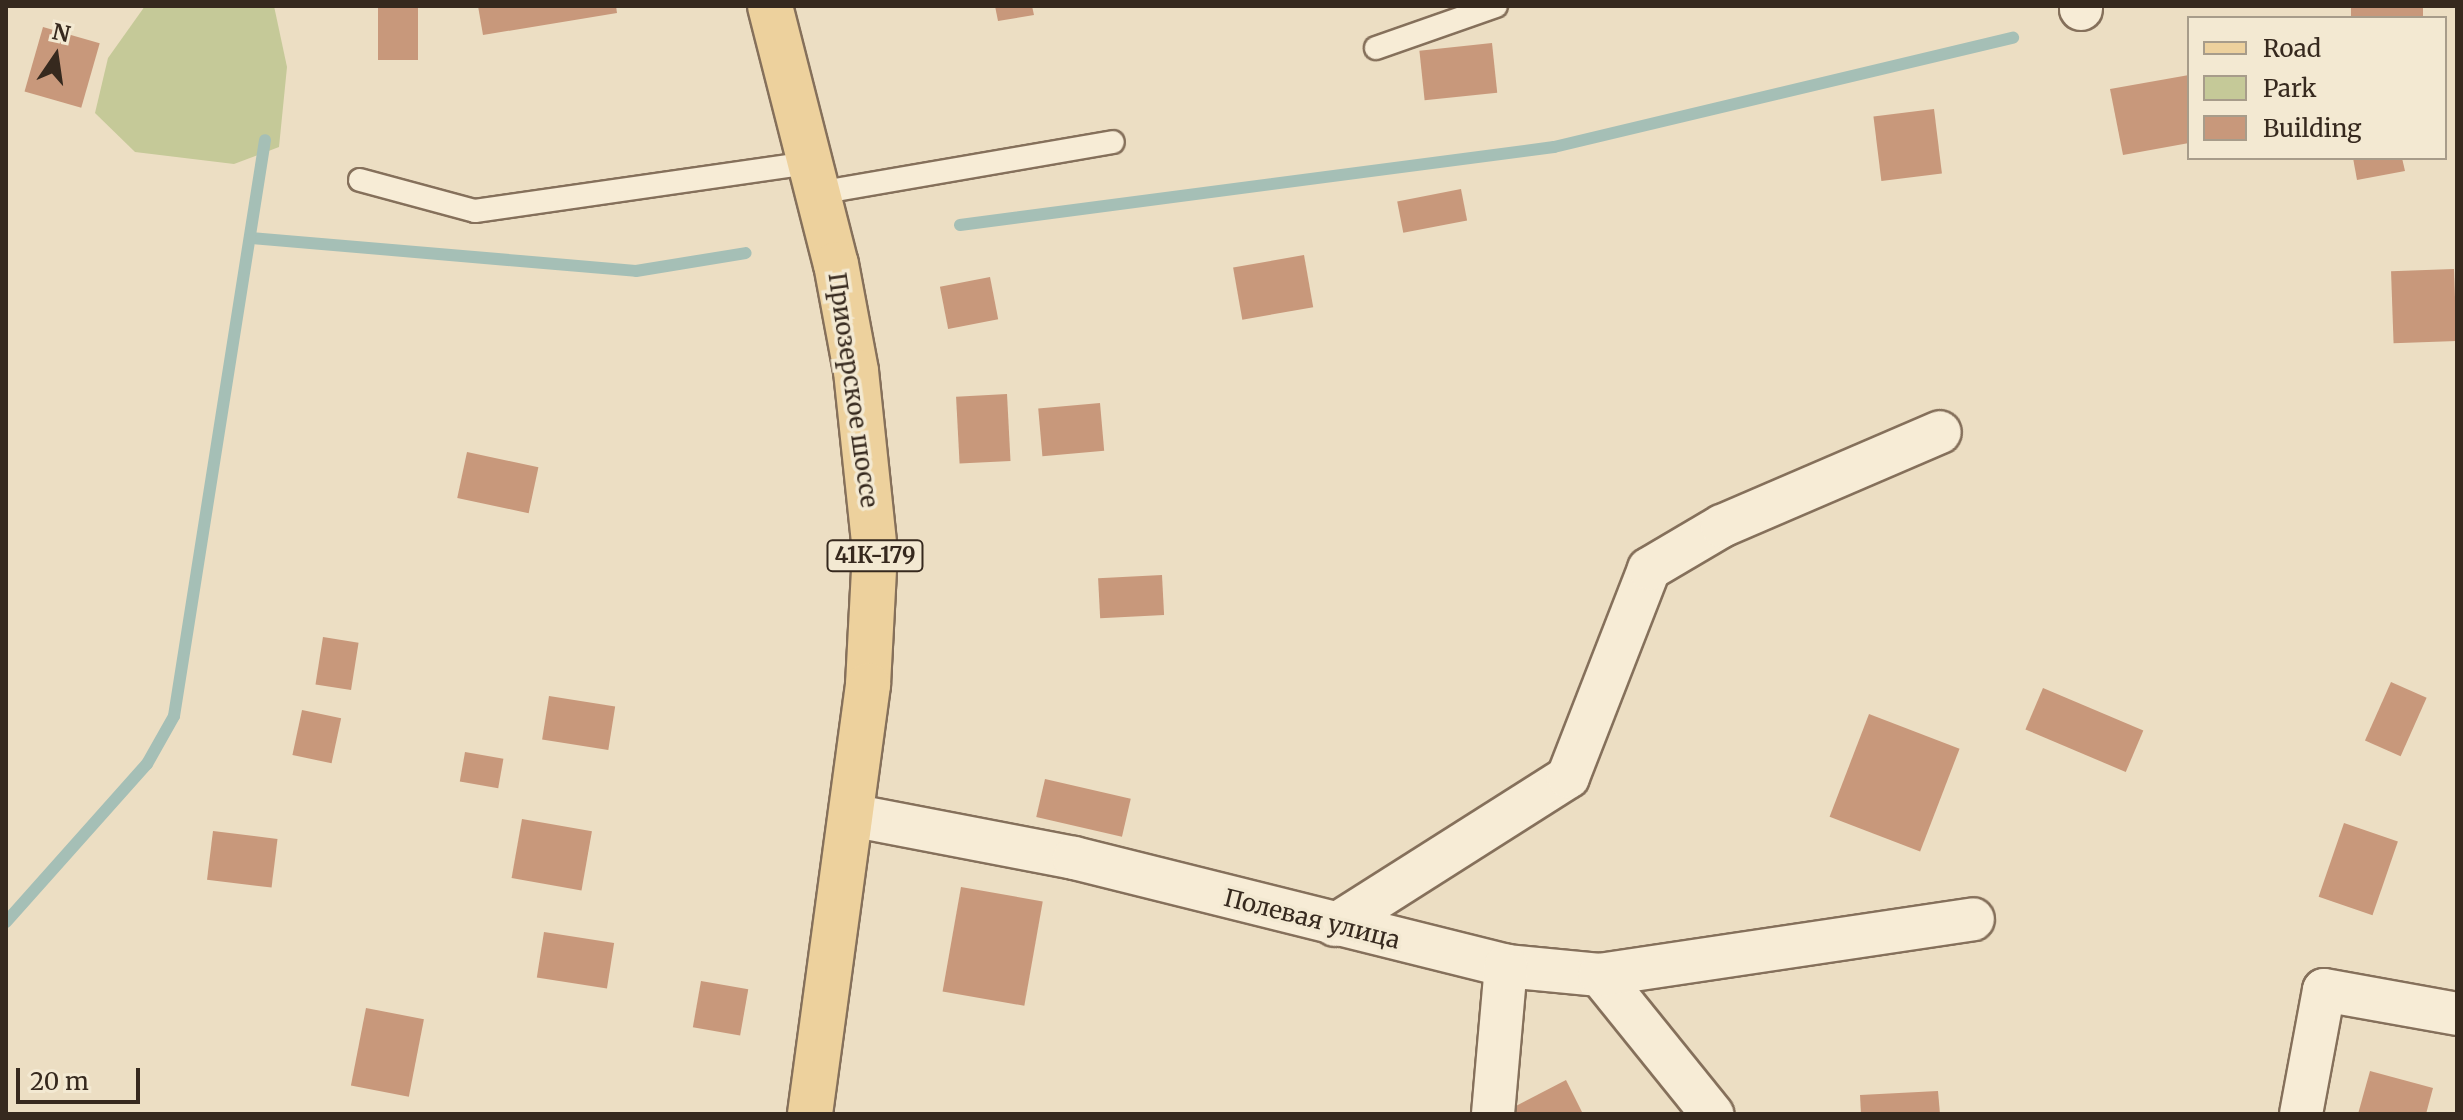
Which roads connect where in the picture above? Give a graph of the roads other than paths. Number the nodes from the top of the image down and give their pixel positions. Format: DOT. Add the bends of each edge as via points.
graph roads {
  1 [pos="770,6"];
  2 [pos="1496,6"];
  3 [pos="1376,48"];
  4 [pos="1113,142"];
  5 [pos="814,178"];
  6 [pos="360,180"];
  7 [pos="1940,432"];
  8 [pos="851,815"];
  9 [pos="1973,919"];
  10 [pos="1335,925"];
  11 [pos="1506,966"];
  12 [pos="1600,975"];
  13 [pos="2457,1014"];
  14 [pos="810,1114"];
  15 [pos="1493,1114"];
  16 [pos="1712,1114"];
  17 [pos="2301,1114"];
  1 -- 5 [label="main road, Приозерское шоссе / 41К-179"];
  2 -- 3 [label="lane"];
  4 -- 5 [label="lane"];
  5 -- 6 [label="lane" via="475,211"];
  5 -- 8 [label="main road, Приозерское шоссе / 41К-179" via="856,371 875,551 868,685"];
  7 -- 10 [label="street" via="1722,526 1649,569 1568,777"];
  8 -- 10 [label="street, Полевая улица" via="1074,858"];
  8 -- 14 [label="main road, Приозерское шоссе / 41К-179"];
  9 -- 12 [label="street, Полевая улица"];
  10 -- 11 [label="street, Полевая улица"];
  11 -- 12 [label="street, Полевая улица"];
  11 -- 15 [label="street"];
  12 -- 16 [label="street"];
  13 -- 17 [label="street" via="2324,990"];
}
